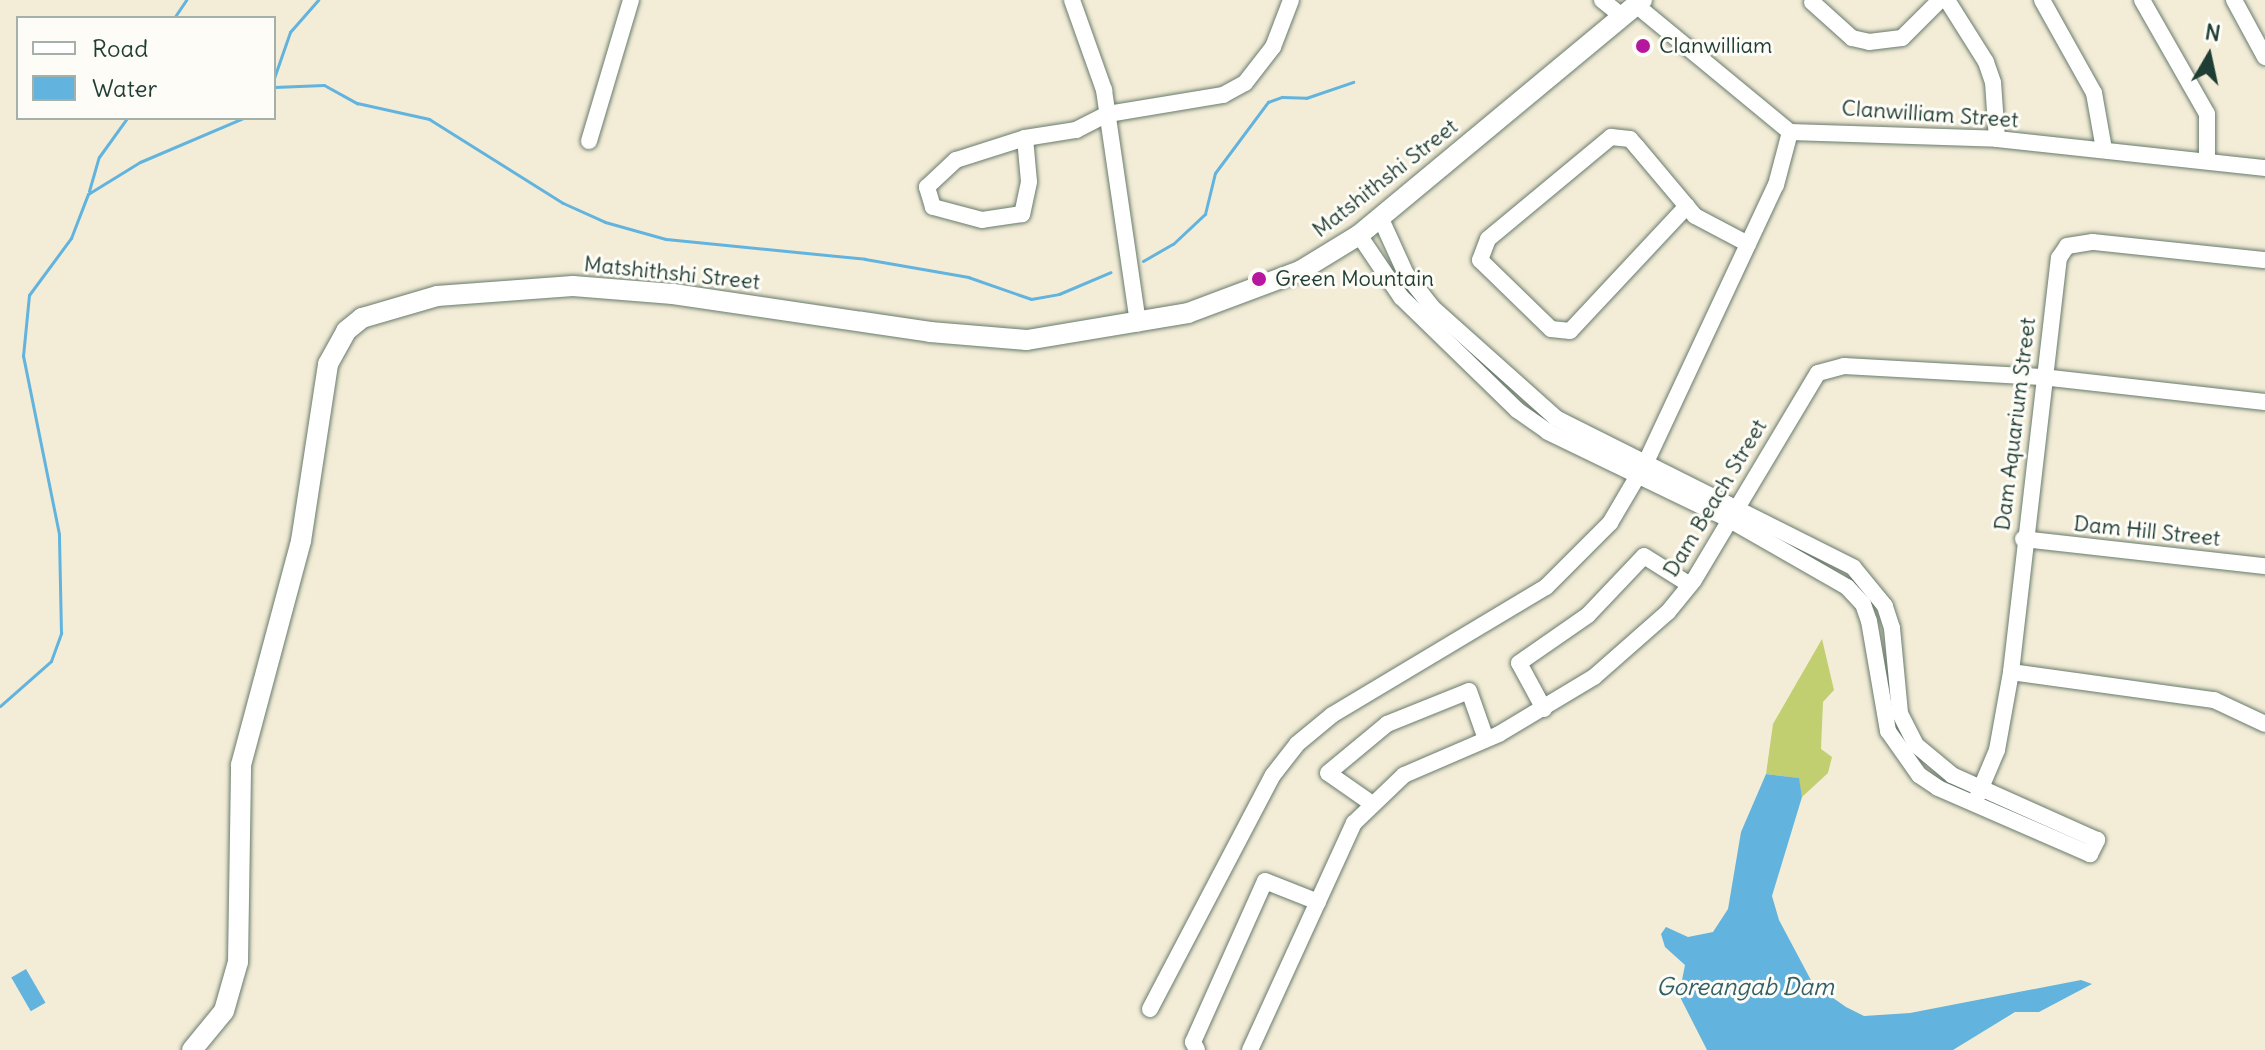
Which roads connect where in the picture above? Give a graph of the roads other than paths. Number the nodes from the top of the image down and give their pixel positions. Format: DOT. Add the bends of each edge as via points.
graph roads {
  1 [pos="631,0"];
  2 [pos="1072,0"];
  3 [pos="1291,0"];
  4 [pos="1602,0"];
  5 [pos="1940,0"];
  6 [pos="1947,0"];
  7 [pos="2042,0"];
  8 [pos="2142,0"];
  9 [pos="2234,0"];
  10 [pos="1808,1"];
  11 [pos="1634,7"];
  12 [pos="2265,57"];
  13 [pos="1108,114"];
  14 [pos="1790,132"];
  15 [pos="1025,138"];
  16 [pos="1997,139"];
  17 [pos="589,141"];
  18 [pos="2104,149"];
  19 [pos="2207,159"];
  20 [pos="2265,168"];
  21 [pos="1687,206"];
  22 [pos="1380,217"];
  23 [pos="1359,235"];
  24 [pos="1748,244"];
  25 [pos="2265,260"];
  26 [pos="1138,324"];
  27 [pos="2042,377"];
  28 [pos="2265,402"];
  29 [pos="1642,469"];
  30 [pos="1734,513"];
  31 [pos="2023,539"];
  32 [pos="2265,566"];
  33 [pos="1690,585"];
  34 [pos="2011,672"];
  35 [pos="1544,709"];
  36 [pos="2265,724"];
  37 [pos="1486,739"];
  38 [pos="1982,788"];
  39 [pos="1371,803"];
  40 [pos="1973,804"];
  41 [pos="1318,902"];
  42 [pos="1150,1009"];
  43 [pos="192,1050"];
  44 [pos="1197,1050"];
  45 [pos="1250,1050"];
  1 -- 17 [label="street"];
  2 -- 13 [label="street" via="1097,59"];
  3 -- 13 [label="street" via="1273,47 1245,83 1192,102"];
  4 -- 11 [label="street"];
  5 -- 10 [label="street" via="1902,38 1869,42 1852,38"];
  6 -- 16 [label="street" via="1986,62 1993,82"];
  7 -- 18 [label="street" via="2094,93"];
  8 -- 19 [label="street" via="2207,114"];
  9 -- 12 [label="street"];
  11 -- 14 [label="street"];
  11 -- 22 [label="main road, Matshithshi Street"];
  13 -- 15 [label="street" via="1076,130"];
  13 -- 26 [label="street"];
  14 -- 16 [label="street, Clanwilliam Street"];
  14 -- 24 [label="street" via="1776,185"];
  15 -- 15 [label="street" via="956,160 935,174 927,187 933,207 982,220 1022,214 1029,182"];
  16 -- 18 [label="street, Clanwilliam Street"];
  18 -- 19 [label="street, Clanwilliam Street"];
  19 -- 20 [label="street, Clanwilliam Street"];
  21 -- 21 [label="street" via="1630,139 1611,137 1488,239 1480,260 1551,329 1570,331"];
  21 -- 24 [label="street" via="1708,224"];
  22 -- 23 [label="main road, Matshithshi Street"];
  22 -- 29 [label="street" via="1406,274 1432,307 1523,393"];
  23 -- 26 [label="main road, Matshithshi Street" via="1259,290"];
  23 -- 29 [label="street" via="1401,297 1517,410 1548,432"];
  24 -- 29 [label="street"];
  25 -- 27 [label="street, Dam Aquarium Street" via="2093,242 2067,246 2059,258"];
  26 -- 43 [label="main road, Matshithshi Street" via="1006,339 673,294 573,286 437,296 362,318 346,331 328,364 301,541 241,765 238,962 224,1011"];
  27 -- 28 [label="street, Dam Beach Street"];
  27 -- 30 [label="street, Dam Beach Street" via="1830,367 1810,379"];
  27 -- 31 [label="street, Dam Aquarium Street"];
  29 -- 30 [label="street"];
  29 -- 42 [label="street" via="1610,523 1546,587 1332,715 1297,744 1273,775"];
  30 -- 33 [label="street, Dam Beach Street"];
  30 -- 38 [label="street" via="1853,567 1871,586 1892,628 1895,689 1905,726 1932,761"];
  30 -- 40 [label="street" via="1830,574 1863,604 1877,651 1879,701 1888,731 1919,775"];
  31 -- 32 [label="street, Dam Hill Street"];
  31 -- 34 [label="street, Dam Aquarium Street"];
  33 -- 35 [label="street, Dam Beach Street" via="1634,645"];
  33 -- 35 [label="street" via="1644,556 1588,615 1519,663"];
  34 -- 36 [label="street" via="2214,700"];
  34 -- 38 [label="street, Dam Aquarium Street" via="1997,750"];
  35 -- 37 [label="street, Dam Beach Street"];
  37 -- 39 [label="street, Dam Beach Street" via="1404,775"];
  37 -- 39 [label="street" via="1469,691 1387,724 1328,773"];
  38 -- 40 [label="street, Dam Aquarium Street"];
  38 -- 40 [label="street" via="2097,840 2090,854"];
  39 -- 41 [label="street, Dam Beach Street" via="1354,823"];
  41 -- 44 [label="street" via="1265,881 1193,1042"];
  41 -- 45 [label="street, Dam Beach Street"];
}
